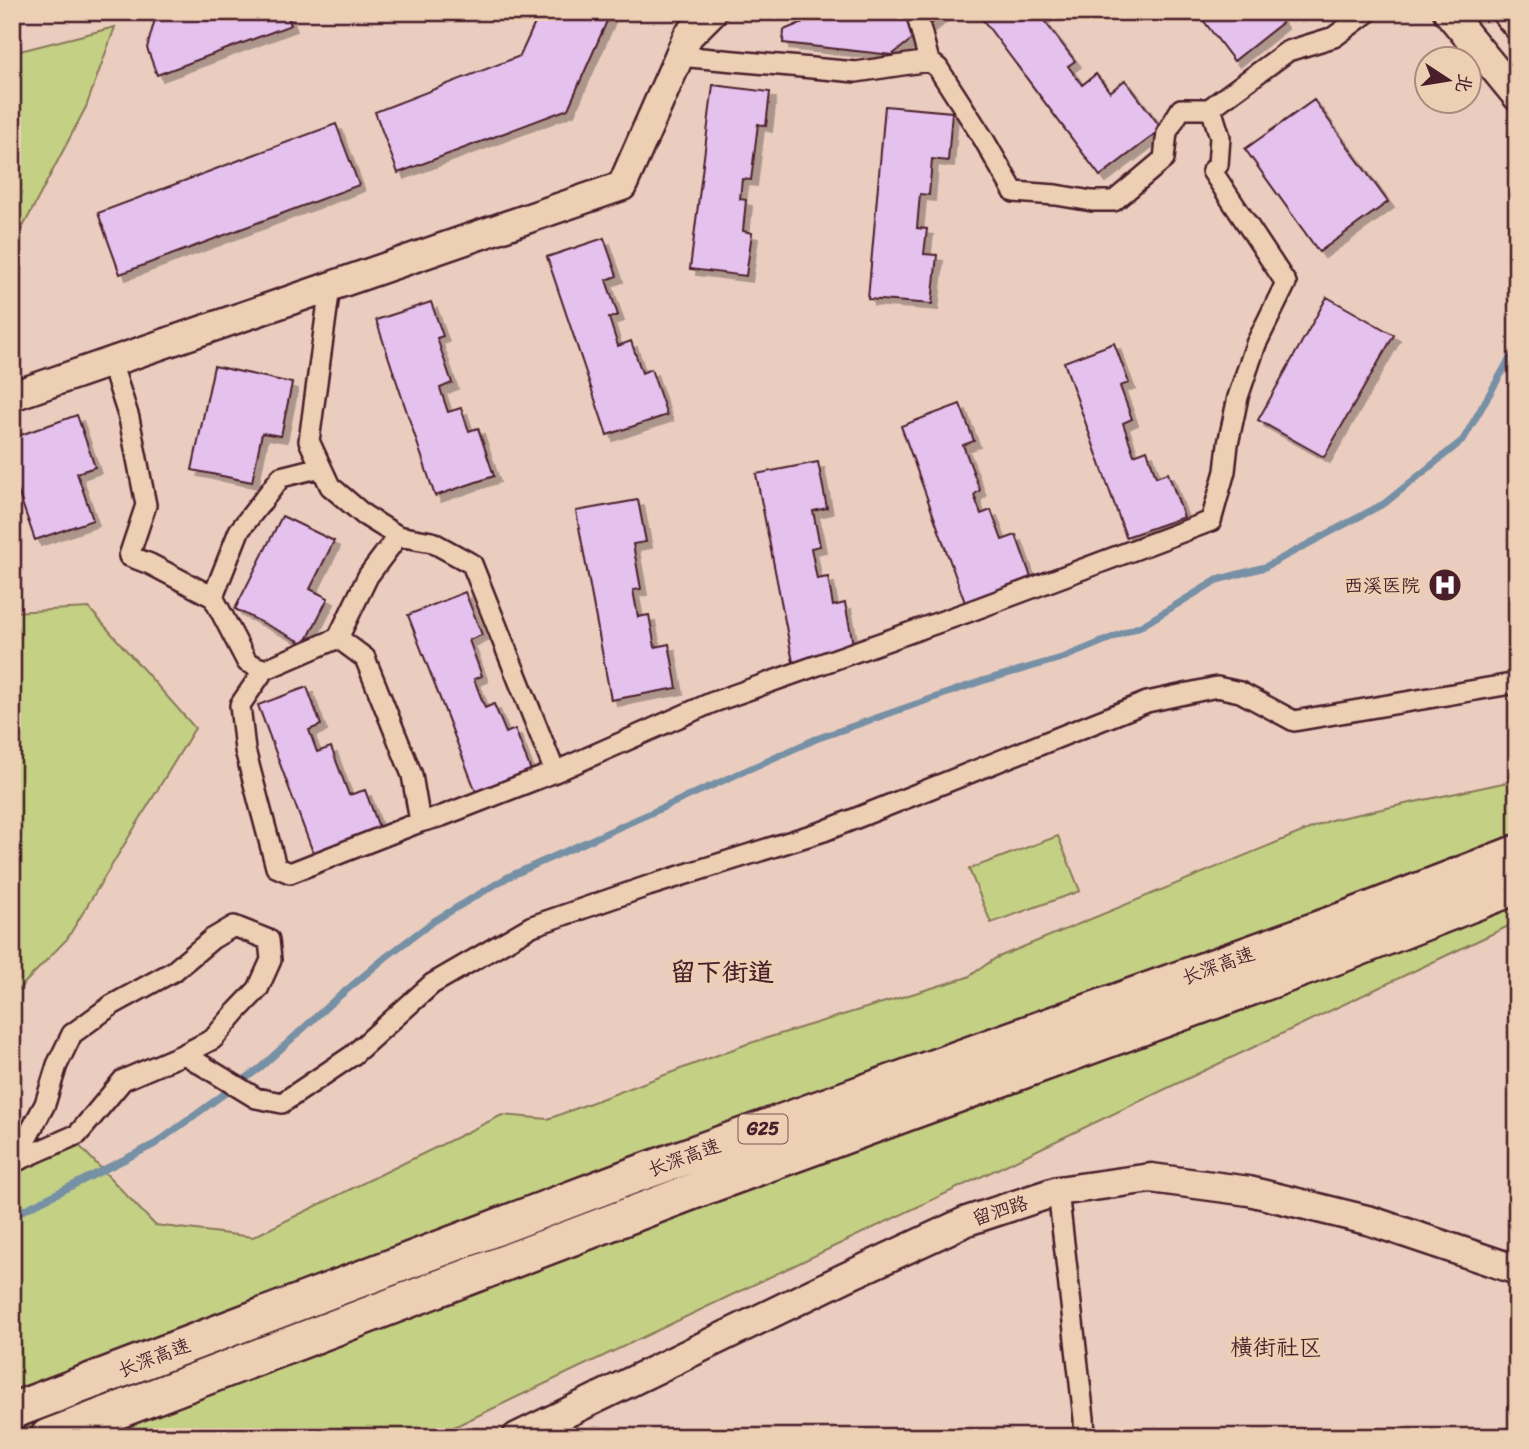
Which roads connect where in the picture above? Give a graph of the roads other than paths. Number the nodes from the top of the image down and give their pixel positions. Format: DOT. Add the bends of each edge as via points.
graph roads {
  1 [pos="712,12"];
  2 [pos="916,12"];
  3 [pos="1368,12"];
  4 [pos="1448,12"];
  5 [pos="1506,12"];
  6 [pos="1517,25"];
  7 [pos="679,56"];
  8 [pos="929,61"];
  9 [pos="1517,96"];
  10 [pos="1210,108"];
  11 [pos="330,287"];
  12 [pos="111,362"];
  13 [pos="12,396"];
  14 [pos="321,467"];
  15 [pos="398,536"];
  16 [pos="213,597"];
  17 [pos="338,638"];
  18 [pos="264,670"];
  19 [pos="1517,683"];
  20 [pos="555,772"];
  21 [pos="420,822"];
  22 [pos="1517,853"];
  23 [pos="1517,886"];
  24 [pos="184,1054"];
  25 [pos="13,1162"];
  26 [pos="1058,1191"];
  27 [pos="1517,1270"];
  28 [pos="12,1411"];
  29 [pos="48,1437"];
  30 [pos="517,1437"];
  31 [pos="1085,1437"];
  1 -- 7 [label="street" via="688,36"];
  2 -- 8 [label="street"];
  3 -- 10 [label="street" via="1334,37 1288,51"];
  4 -- 9 [label="street"];
  5 -- 6 [label="street"];
  7 -- 8 [label="street" via="856,72"];
  7 -- 11 [label="street" via="622,186"];
  8 -- 10 [label="street" via="938,68 1014,192 1114,201 1164,159 1167,132 1181,109"];
  10 -- 20 [label="street" via="1220,137 1218,165 1212,171 1286,283 1256,344 1238,397 1210,521 711,703"];
  11 -- 12 [label="street"];
  11 -- 14 [label="street" via="309,441"];
  12 -- 13 [label="street"];
  12 -- 16 [label="street" via="129,418 146,505 129,556"];
  14 -- 15 [label="street" via="330,486"];
  14 -- 16 [label="street" via="281,477 239,531"];
  15 -- 17 [label="street" via="368,576"];
  15 -- 20 [label="street" via="432,542 472,564"];
  16 -- 18 [label="street" via="247,662"];
  17 -- 18 [label="street"];
  17 -- 21 [label="street" via="365,658 412,775"];
  18 -- 21 [label="street" via="240,705 245,750 276,867 290,873"];
  19 -- 24 [label="street" via="1294,721 1240,692 1217,687 1147,702 824,831 532,926 432,984 353,1055 282,1103 257,1098"];
  20 -- 21 [label="street"];
  22 -- 28 [label="highway, 长深高速 / G25" via="1344,920 632,1176"];
  23 -- 29 [label="highway, 长深高速 / G25" via="712,1184"];
  24 -- 25 [label="street" via="123,1080 78,1134"];
  24 -- 25 [label="street" via="213,1039 258,989 271,960 269,940 234,926 174,971 72,1034 45,1104"];
  26 -- 27 [label="street, 留泗路" via="1151,1178 1249,1191 1371,1221"];
  26 -- 30 [label="street, 留泗路" via="967,1221"];
  26 -- 31 [label="street"];
}
